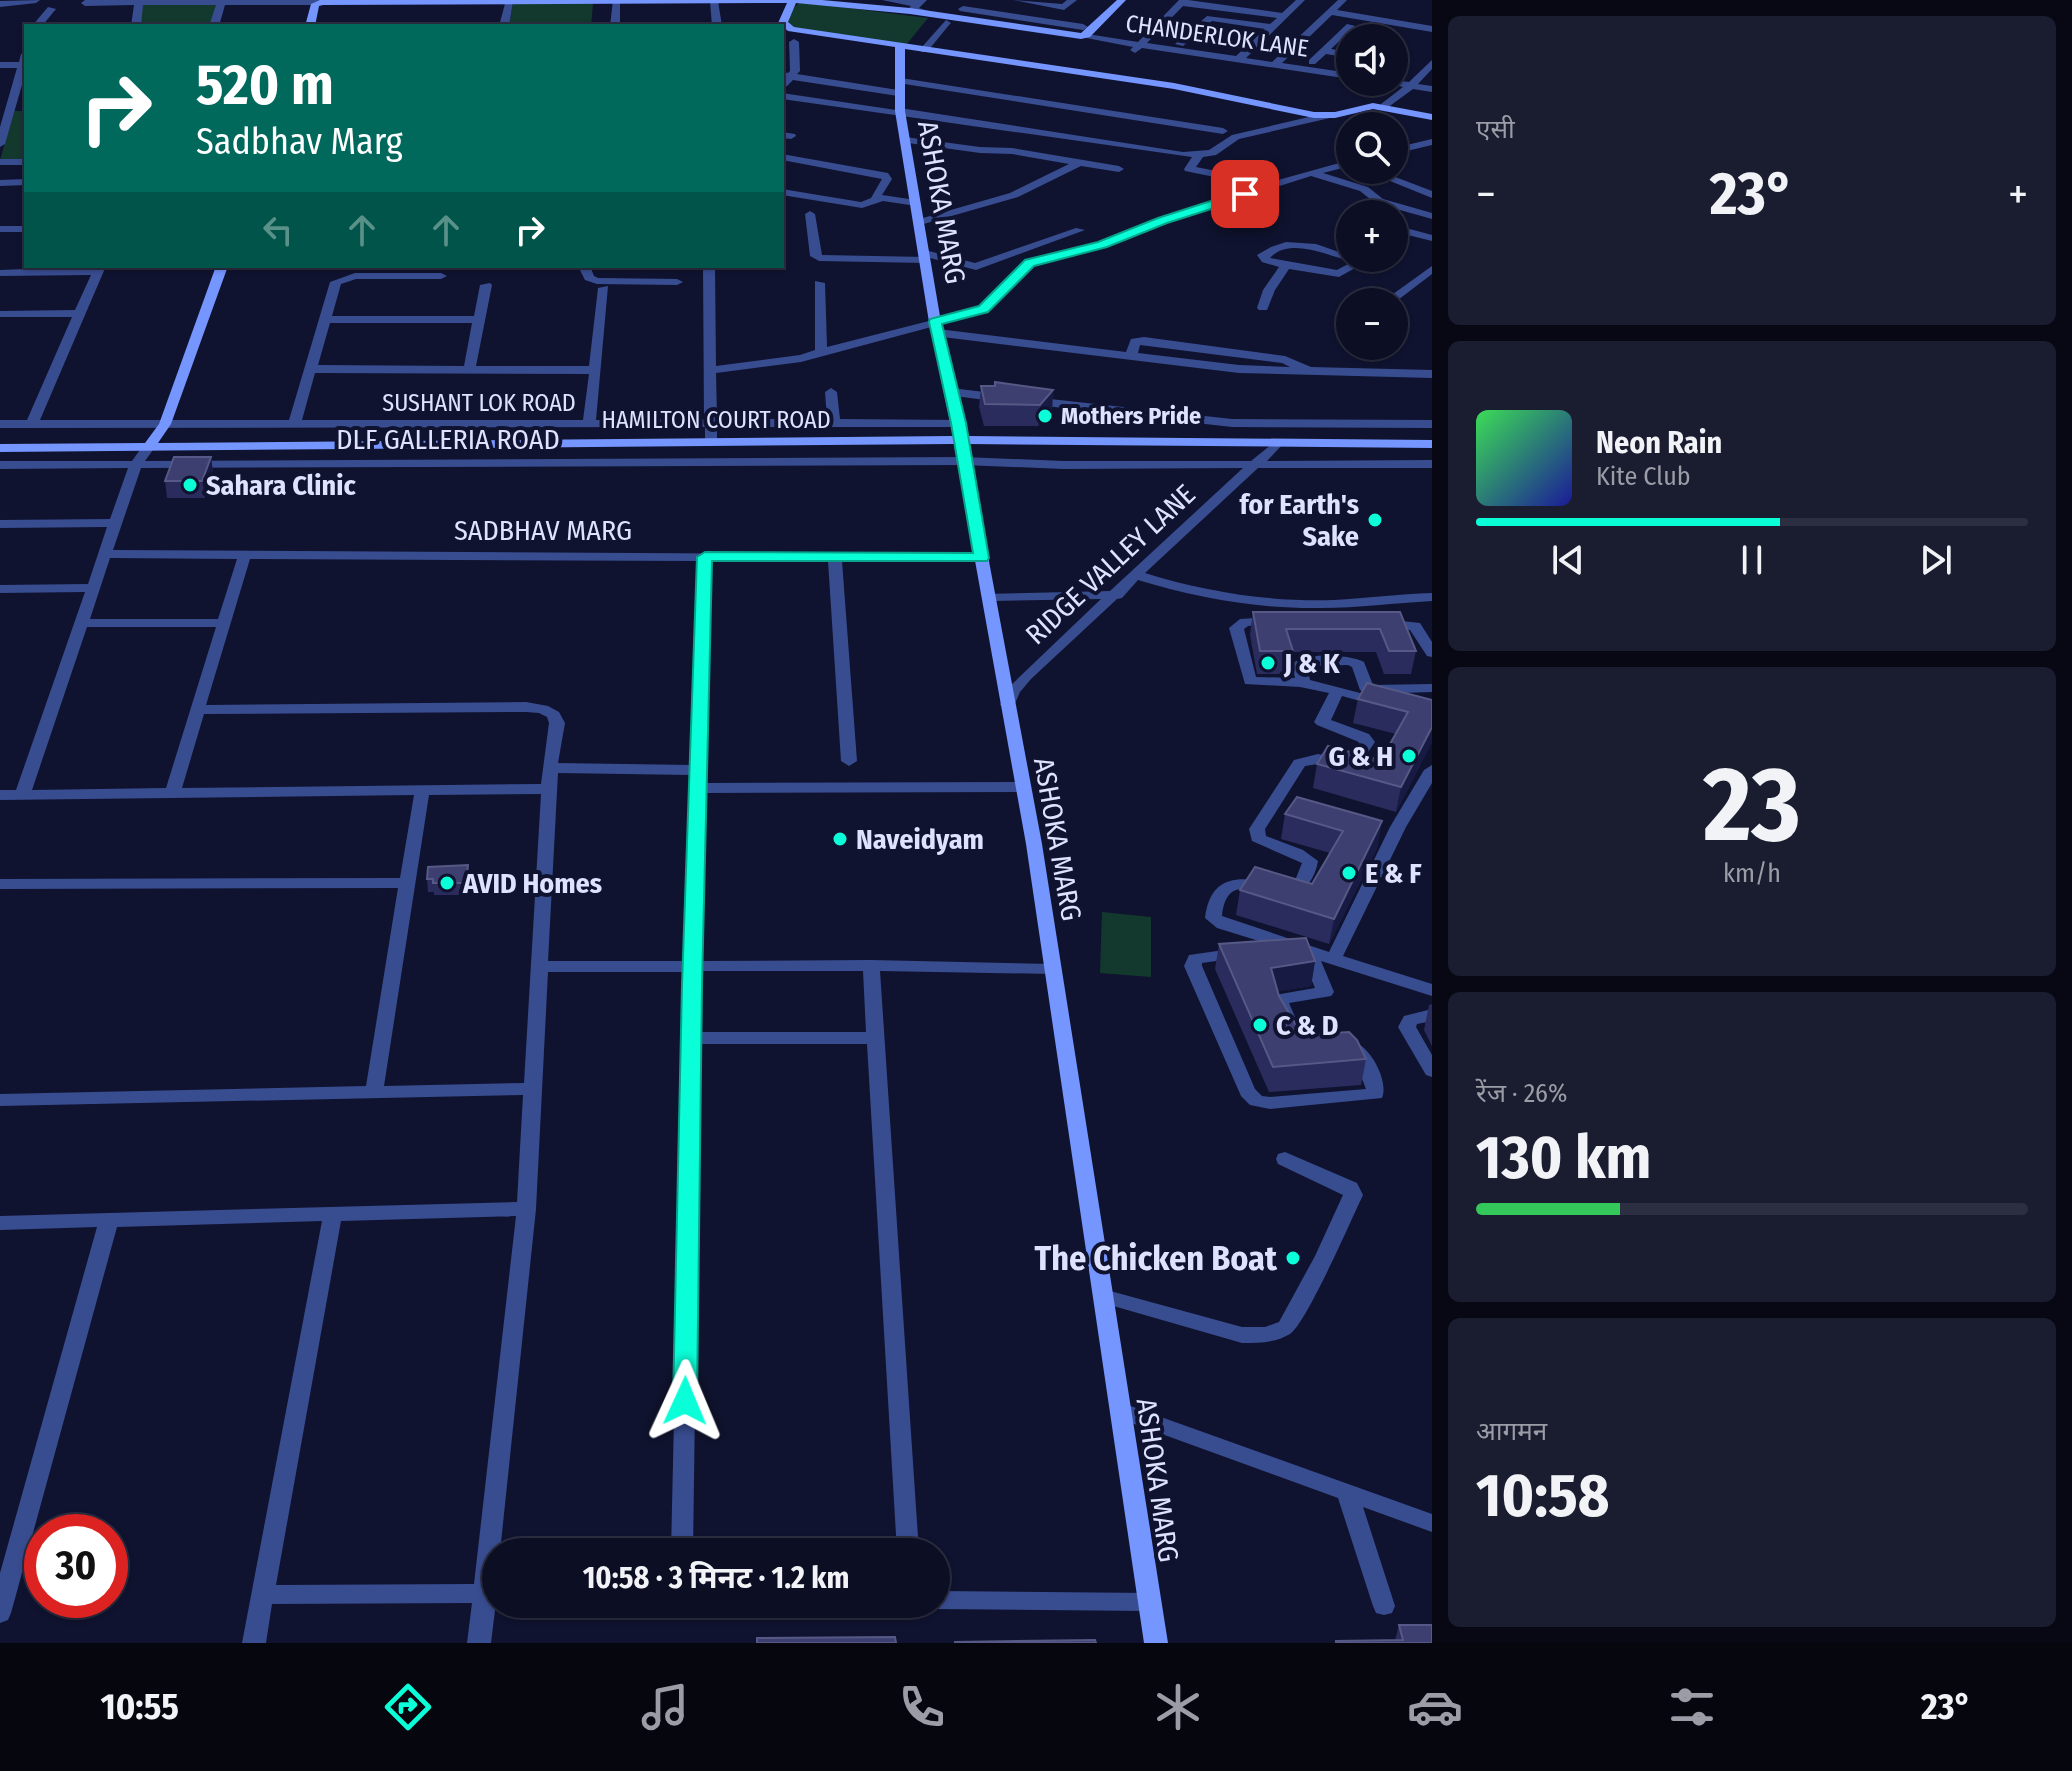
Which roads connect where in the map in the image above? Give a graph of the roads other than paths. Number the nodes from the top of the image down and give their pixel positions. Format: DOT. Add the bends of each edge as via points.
graph roads {
  1 [pos="36,0"];
  2 [pos="778,0"];
  3 [pos="793,0"];
  4 [pos="886,0"];
  5 [pos="975,0"];
  6 [pos="1017,0"];
  7 [pos="1073,0"];
  8 [pos="1122,0"];
  9 [pos="1301,0"];
  10 [pos="1343,0"];
  11 [pos="312,1"];
  12 [pos="536,1"];
  13 [pos="671,1"];
  14 [pos="714,1"];
  15 [pos="1183,1"];
  16 [pos="222,2"];
  17 [pos="509,2"];
  18 [pos="616,2"];
  19 [pos="920,2"];
  20 [pos="85,3"];
  21 [pos="139,3"];
  22 [pos="0,4"];
  23 [pos="1064,7"];
  24 [pos="51,9"];
  25 [pos="963,9"];
  26 [pos="1331,12"];
  27 [pos="1284,16"];
  28 [pos="1321,21"];
  29 [pos="1048,22"];
  30 [pos="946,23"];
  31 [pos="39,24"];
  32 [pos="136,24"];
  33 [pos="215,24"];
  34 [pos="310,24"];
  35 [pos="504,24"];
  36 [pos="615,24"];
  37 [pos="717,24"];
  38 [pos="1338,24"];
  39 [pos="1272,27"];
  40 [pos="1432,29"];
  41 [pos="1082,32"];
  42 [pos="1336,40"];
  43 [pos="794,42"];
  44 [pos="1140,46"];
  45 [pos="900,47"];
  46 [pos="1176,47"];
  47 [pos="924,50"];
  48 [pos="1324,51"];
  49 [pos="1336,53"];
  50 [pos="1239,59"];
  51 [pos="1277,61"];
  52 [pos="1312,62"];
  53 [pos="1432,63"];
  54 [pos="0,65"];
  55 [pos="1336,66"];
  56 [pos="24,67"];
  57 [pos="1336,73"];
  58 [pos="787,76"];
  59 [pos="1408,84"];
  60 [pos="1412,85"];
  61 [pos="900,87"];
  62 [pos="1432,89"];
  63 [pos="784,96"];
  64 [pos="1384,106"];
  65 [pos="10,109"];
  66 [pos="24,109"];
  67 [pos="901,113"];
  68 [pos="1326,116"];
  69 [pos="1432,117"];
  70 [pos="1223,131"];
  71 [pos="905,140"];
  72 [pos="1432,142"];
  73 [pos="0,144"];
  74 [pos="1408,148"];
  75 [pos="1199,155"];
  76 [pos="784,157"];
  77 [pos="0,162"];
  78 [pos="24,162"];
  79 [pos="1080,162"];
  80 [pos="1336,166"];
  81 [pos="1119,169"];
  82 [pos="1312,172"];
  83 [pos="24,182"];
  84 [pos="0,183"];
  85 [pos="1404,184"];
  86 [pos="1272,185"];
  87 [pos="784,192"];
  88 [pos="1432,195"];
  89 [pos="879,199"];
  90 [pos="916,203"];
  91 [pos="810,214"];
  92 [pos="1432,216"];
  93 [pos="920,222"];
  94 [pos="0,229"];
  95 [pos="24,229"];
  96 [pos="1080,230"];
  97 [pos="1408,232"];
  98 [pos="1432,238"];
  99 [pos="1336,254"];
  100 [pos="926,256"];
  101 [pos="819,258"];
  102 [pos="1286,265"];
  103 [pos="221,268"];
  104 [pos="585,268"];
  105 [pos="709,268"];
  106 [pos="99,269"];
  107 [pos="1432,269"];
  108 [pos="1342,272"];
  109 [pos="0,273"];
  110 [pos="441,276"];
  111 [pos="677,282"];
  112 [pos="486,285"];
  113 [pos="604,288"];
  114 [pos="1407,288"];
  115 [pos="1263,308"];
  116 [pos="80,313"];
  117 [pos="0,314"];
  118 [pos="324,319"];
  119 [pos="479,320"];
  120 [pos="937,328"];
  121 [pos="821,352"];
  122 [pos="309,369"];
  123 [pos="469,369"];
  124 [pos="595,370"];
  125 [pos="711,370"];
  126 [pos="1432,374"];
  127 [pos="831,392"];
  128 [pos="951,392"];
  129 [pos="0,424"];
  130 [pos="32,424"];
  131 [pos="165,424"];
  132 [pos="710,424"];
  133 [pos="834,424"];
  134 [pos="1432,424"];
  135 [pos="294,425"];
  136 [pos="589,425"];
  137 [pos="959,432"];
  138 [pos="1059,441"];
  139 [pos="711,442"];
  140 [pos="1277,444"];
  141 [pos="1432,444"];
  142 [pos="149,447"];
  143 [pos="0,448"];
  144 [pos="963,461"];
  145 [pos="136,464"];
  146 [pos="1432,464"];
  147 [pos="0,465"];
  148 [pos="1064,465"];
  149 [pos="1253,465"];
  150 [pos="115,523"];
  151 [pos="0,524"];
  152 [pos="104,554"];
  153 [pos="245,554"];
  154 [pos="705,557"];
  155 [pos="835,557"];
  156 [pos="982,558"];
  157 [pos="1136,575"];
  158 [pos="92,588"];
  159 [pos="0,589"];
  160 [pos="1117,595"];
  161 [pos="989,597"];
  162 [pos="1432,597"];
  163 [pos="1288,621"];
  164 [pos="1360,622"];
  165 [pos="81,623"];
  166 [pos="224,623"];
  167 [pos="1430,646"];
  168 [pos="1303,683"];
  169 [pos="1432,688"];
  170 [pos="1338,690"];
  171 [pos="1008,705"];
  172 [pos="1396,707"];
  173 [pos="197,710"];
  174 [pos="849,761"];
  175 [pos="550,768"];
  176 [pos="698,770"];
  177 [pos="1432,770"];
  178 [pos="1023,787"];
  179 [pos="697,788"];
  180 [pos="548,789"];
  181 [pos="422,792"];
  182 [pos="172,794"];
  183 [pos="0,795"];
  184 [pos="22,795"];
  185 [pos="407,883"];
  186 [pos="0,884"];
  187 [pos="1304,950"];
  188 [pos="1334,958"];
  189 [pos="693,965"];
  190 [pos="871,965"];
  191 [pos="542,967"];
  192 [pos="1053,969"];
  193 [pos="1432,990"];
  194 [pos="1432,1015"];
  195 [pos="1295,1036"];
  196 [pos="692,1038"];
  197 [pos="875,1038"];
  198 [pos="1337,1042"];
  199 [pos="1432,1071"];
  200 [pos="534,1089"];
  201 [pos="374,1092"];
  202 [pos="0,1100"];
  203 [pos="1285,1159"];
  204 [pos="526,1209"];
  205 [pos="333,1214"];
  206 [pos="109,1220"];
  207 [pos="0,1223"];
  208 [pos="1103,1296"];
  209 [pos="1122,1411"];
  210 [pos="1347,1492"];
  211 [pos="1432,1523"];
  212 [pos="494,1538"];
  213 [pos="682,1538"];
  214 [pos="907,1538"];
  215 [pos="482,1593"];
  216 [pos="262,1595"];
  217 [pos="950,1600"];
  218 [pos="1149,1602"];
  219 [pos="1384,1606"];
  220 [pos="0,1613"];
  221 [pos="484,1618"];
  222 [pos="254,1643"];
  223 [pos="479,1643"];
  224 [pos="1156,1643"];
  1 -- 22 [label="street"];
  2 -- 3 [label="street, CHANDERLOK LANE"];
  2 -- 14 [label="street, CHANDERLOK LANE"];
  3 -- 41 [label="street, CHANDERLOK LANE"];
  3 -- 45 [label="street" via="783,23 791,29"];
  4 -- 19 [label="street"];
  5 -- 25 [label="street"];
  6 -- 23 [label="street"];
  7 -- 23 [label="street"];
  8 -- 41 [label="street" via="1087,35"];
  9 -- 27 [label="street"];
  10 -- 26 [label="street"];
  11 -- 16 [label="street"];
  11 -- 17 [label="street, CHANDERLOK LANE"];
  11 -- 34 [label="street"];
  12 -- 17 [label="street, CHANDERLOK LANE"];
  12 -- 18 [label="street, CHANDERLOK LANE"];
  13 -- 14 [label="street, CHANDERLOK LANE"];
  13 -- 18 [label="street, CHANDERLOK LANE"];
  14 -- 37 [label="street"];
  15 -- 27 [label="street"];
  15 -- 44 [label="street"];
  16 -- 21 [label="street"];
  16 -- 33 [label="street"];
  17 -- 35 [label="street"];
  18 -- 36 [label="street"];
  19 -- 25 [label="street" via="912,10 948,15"];
  20 -- 21 [label="street"];
  21 -- 32 [label="street"];
  23 -- 29 [label="street"];
  24 -- 31 [label="street"];
  25 -- 29 [label="street"];
  26 -- 28 [label="street"];
  26 -- 40 [label="street"];
  27 -- 39 [label="street"];
  28 -- 38 [label="street"];
  28 -- 51 [label="street"];
  29 -- 41 [label="street"];
  30 -- 47 [label="street"];
  39 -- 46 [label="street" via="1210,18"];
  39 -- 50 [label="street"];
  41 -- 44 [label="street, CHANDERLOK LANE"];
  42 -- 48 [label="street"];
  43 -- 58 [label="street" via="796,64"];
  44 -- 46 [label="street, CHANDERLOK LANE"];
  45 -- 47 [label="street"];
  45 -- 61 [label="street, ASHOKA MARG"];
  46 -- 50 [label="street, CHANDERLOK LANE"];
  47 -- 68 [label="street" via="1158,83"];
  48 -- 49 [label="street"];
  48 -- 52 [label="street"];
  50 -- 51 [label="street, CHANDERLOK LANE"];
  51 -- 52 [label="street"];
  51 -- 57 [label="street, CHANDERLOK LANE"];
  52 -- 55 [label="street"];
  53 -- 60 [label="street"];
  54 -- 56 [label="street"];
  56 -- 65 [label="street"];
  58 -- 61 [label="street"];
  59 -- 60 [label="street"];
  60 -- 62 [label="street"];
  60 -- 64 [label="street"];
  61 -- 67 [label="street, ASHOKA MARG"];
  61 -- 70 [label="street"];
  63 -- 67 [label="street"];
  64 -- 68 [label="street"];
  64 -- 69 [label="street"];
  65 -- 66 [label="street"];
  65 -- 73 [label="street"];
  67 -- 71 [label="street, ASHOKA MARG"];
  67 -- 75 [label="street"];
  68 -- 75 [label="street" via="1236,137 1223,148"];
  71 -- 79 [label="street"];
  71 -- 90 [label="street, ASHOKA MARG"];
  72 -- 74 [label="street"];
  75 -- 86 [label="street" via="1189,169"];
  76 -- 89 [label="street" via="884,175 887,179 874,195"];
  77 -- 78 [label="street"];
  79 -- 81 [label="street"];
  79 -- 93 [label="street" via="1014,195"];
  80 -- 82 [label="street"];
  82 -- 86 [label="street"];
  82 -- 92 [label="street" via="1364,189 1379,201"];
  83 -- 84 [label="street"];
  85 -- 88 [label="street"];
  86 -- 120 [label="street" via="1102,245 1029,263 983,309"];
  87 -- 89 [label="street" via="862,205"];
  89 -- 90 [label="street"];
  90 -- 93 [label="street, ASHOKA MARG"];
  91 -- 101 [label="street"];
  93 -- 100 [label="street, ASHOKA MARG"];
  94 -- 95 [label="street"];
  96 -- 100 [label="street" via="976,267"];
  97 -- 98 [label="street"];
  99 -- 102 [label="street" via="1293,243 1263,255"];
  100 -- 101 [label="street"];
  100 -- 120 [label="street, ASHOKA MARG"];
  101 -- 121 [label="street"];
  102 -- 108 [label="street"];
  102 -- 115 [label="street"];
  103 -- 131 [label="street"];
  104 -- 111 [label="street" via="597,281"];
  105 -- 125 [label="street"];
  106 -- 109 [label="street"];
  106 -- 116 [label="street"];
  107 -- 114 [label="street"];
  110 -- 118 [label="street" via="339,279"];
  112 -- 119 [label="street"];
  113 -- 124 [label="street"];
  116 -- 117 [label="street"];
  116 -- 130 [label="street"];
  118 -- 119 [label="street"];
  118 -- 122 [label="street"];
  119 -- 123 [label="street"];
  120 -- 121 [label="street"];
  120 -- 126 [label="street" via="1239,369"];
  120 -- 128 [label="street, ASHOKA MARG"];
  121 -- 125 [label="street"];
  122 -- 123 [label="street"];
  122 -- 135 [label="street"];
  123 -- 124 [label="street"];
  124 -- 136 [label="street"];
  125 -- 132 [label="street"];
  127 -- 133 [label="street"];
  128 -- 134 [label="street" via="1224,422"];
  128 -- 137 [label="street, ASHOKA MARG"];
  129 -- 130 [label="street, SUSHANT LOK ROAD"];
  130 -- 131 [label="street, SUSHANT LOK ROAD"];
  131 -- 135 [label="street, SUSHANT LOK ROAD"];
  131 -- 142 [label="street"];
  132 -- 133 [label="street, SUSHANT LOK ROAD"];
  132 -- 136 [label="street, SUSHANT LOK ROAD"];
  132 -- 139 [label="street"];
  133 -- 137 [label="street, SUSHANT LOK ROAD"];
  135 -- 136 [label="street, SUSHANT LOK ROAD"];
  137 -- 138 [label="street, HAMILTON COURT ROAD"];
  137 -- 139 [label="street, HAMILTON COURT ROAD"];
  137 -- 144 [label="street, ASHOKA MARG"];
  138 -- 140 [label="street, HAMILTON COURT ROAD"];
  138 -- 148 [label="street"];
  139 -- 142 [label="street, HAMILTON COURT ROAD"];
  140 -- 141 [label="street, HAMILTON COURT ROAD"];
  140 -- 149 [label="street, RIDGE VALLEY LANE"];
  142 -- 143 [label="street, HAMILTON COURT ROAD"];
  142 -- 145 [label="street"];
  144 -- 145 [label="street, DLF GALLERIA ROAD"];
  144 -- 148 [label="street, DLF GALLERIA ROAD"];
  144 -- 156 [label="street, ASHOKA MARG"];
  145 -- 147 [label="street, DLF GALLERIA ROAD"];
  145 -- 150 [label="street"];
  146 -- 149 [label="street, DLF GALLERIA ROAD"];
  148 -- 149 [label="street, DLF GALLERIA ROAD"];
  149 -- 157 [label="street, RIDGE VALLEY LANE"];
  150 -- 151 [label="street"];
  150 -- 152 [label="street"];
  152 -- 153 [label="street, SADBHAV MARG"];
  152 -- 158 [label="street"];
  153 -- 154 [label="street, SADBHAV MARG"];
  153 -- 166 [label="street"];
  154 -- 155 [label="street, SADBHAV MARG"];
  154 -- 176 [label="street"];
  155 -- 156 [label="street, SADBHAV MARG"];
  155 -- 174 [label="street"];
  156 -- 161 [label="street, ASHOKA MARG"];
  157 -- 160 [label="street, RIDGE VALLEY LANE"];
  157 -- 162 [label="street" via="1191,591 1287,603"];
  158 -- 159 [label="street"];
  158 -- 165 [label="street"];
  160 -- 161 [label="street"];
  160 -- 171 [label="street, RIDGE VALLEY LANE" via="1026,676"];
  161 -- 171 [label="street, ASHOKA MARG"];
  163 -- 168 [label="street" via="1238,624 1246,677 1258,683"];
  164 -- 167 [label="street" via="1415,626"];
  165 -- 166 [label="street"];
  165 -- 184 [label="street"];
  166 -- 173 [label="street"];
  168 -- 169 [label="street" via="1299,664 1304,661 1351,661 1359,665 1370,690"];
  168 -- 170 [label="street"];
  170 -- 172 [label="street"];
  170 -- 187 [label="street" via="1322,722 1364,737 1367,742 1357,761 1299,763 1286,796 1257,829 1258,838 1300,854 1310,867 1291,892 1238,881 1227,886 1213,908 1213,918 1223,924"];
  171 -- 178 [label="street, ASHOKA MARG"];
  173 -- 175 [label="street" via="543,709 557,723"];
  173 -- 182 [label="street"];
  175 -- 176 [label="street"];
  175 -- 180 [label="street"];
  176 -- 179 [label="street"];
  177 -- 188 [label="street" via="1391,825"];
  178 -- 179 [label="street"];
  178 -- 192 [label="street, ASHOKA MARG"];
  179 -- 189 [label="street"];
  180 -- 181 [label="street"];
  180 -- 191 [label="street"];
  181 -- 182 [label="street"];
  181 -- 185 [label="street"];
  182 -- 184 [label="street"];
  183 -- 184 [label="street"];
  185 -- 186 [label="street"];
  185 -- 201 [label="street"];
  187 -- 188 [label="street"];
  187 -- 195 [label="street" via="1325,992 1281,999"];
  187 -- 198 [label="street" via="1205,956 1195,959 1193,966 1247,1092 1257,1101 1376,1094 1359,1052"];
  188 -- 193 [label="street"];
  189 -- 190 [label="street"];
  189 -- 191 [label="street"];
  189 -- 196 [label="street"];
  190 -- 192 [label="street"];
  190 -- 197 [label="street"];
  191 -- 200 [label="street"];
  192 -- 208 [label="street, ASHOKA MARG"];
  194 -- 199 [label="street" via="1410,1020 1407,1027"];
  196 -- 197 [label="street"];
  196 -- 213 [label="street"];
  197 -- 214 [label="street"];
  200 -- 201 [label="street"];
  200 -- 204 [label="street"];
  201 -- 202 [label="street"];
  203 -- 208 [label="street" via="1342,1182 1353,1195 1286,1327 1267,1335 1242,1335"];
  204 -- 205 [label="street"];
  204 -- 212 [label="street"];
  205 -- 206 [label="street"];
  205 -- 216 [label="street"];
  206 -- 207 [label="street"];
  206 -- 220 [label="street"];
  208 -- 209 [label="street, ASHOKA MARG"];
  209 -- 210 [label="street"];
  209 -- 218 [label="street, ASHOKA MARG"];
  210 -- 211 [label="street"];
  210 -- 219 [label="street"];
  215 -- 216 [label="street"];
  216 -- 222 [label="street"];
  217 -- 218 [label="street"];
  218 -- 224 [label="street, ASHOKA MARG"];
  221 -- 223 [label="street"];
}
